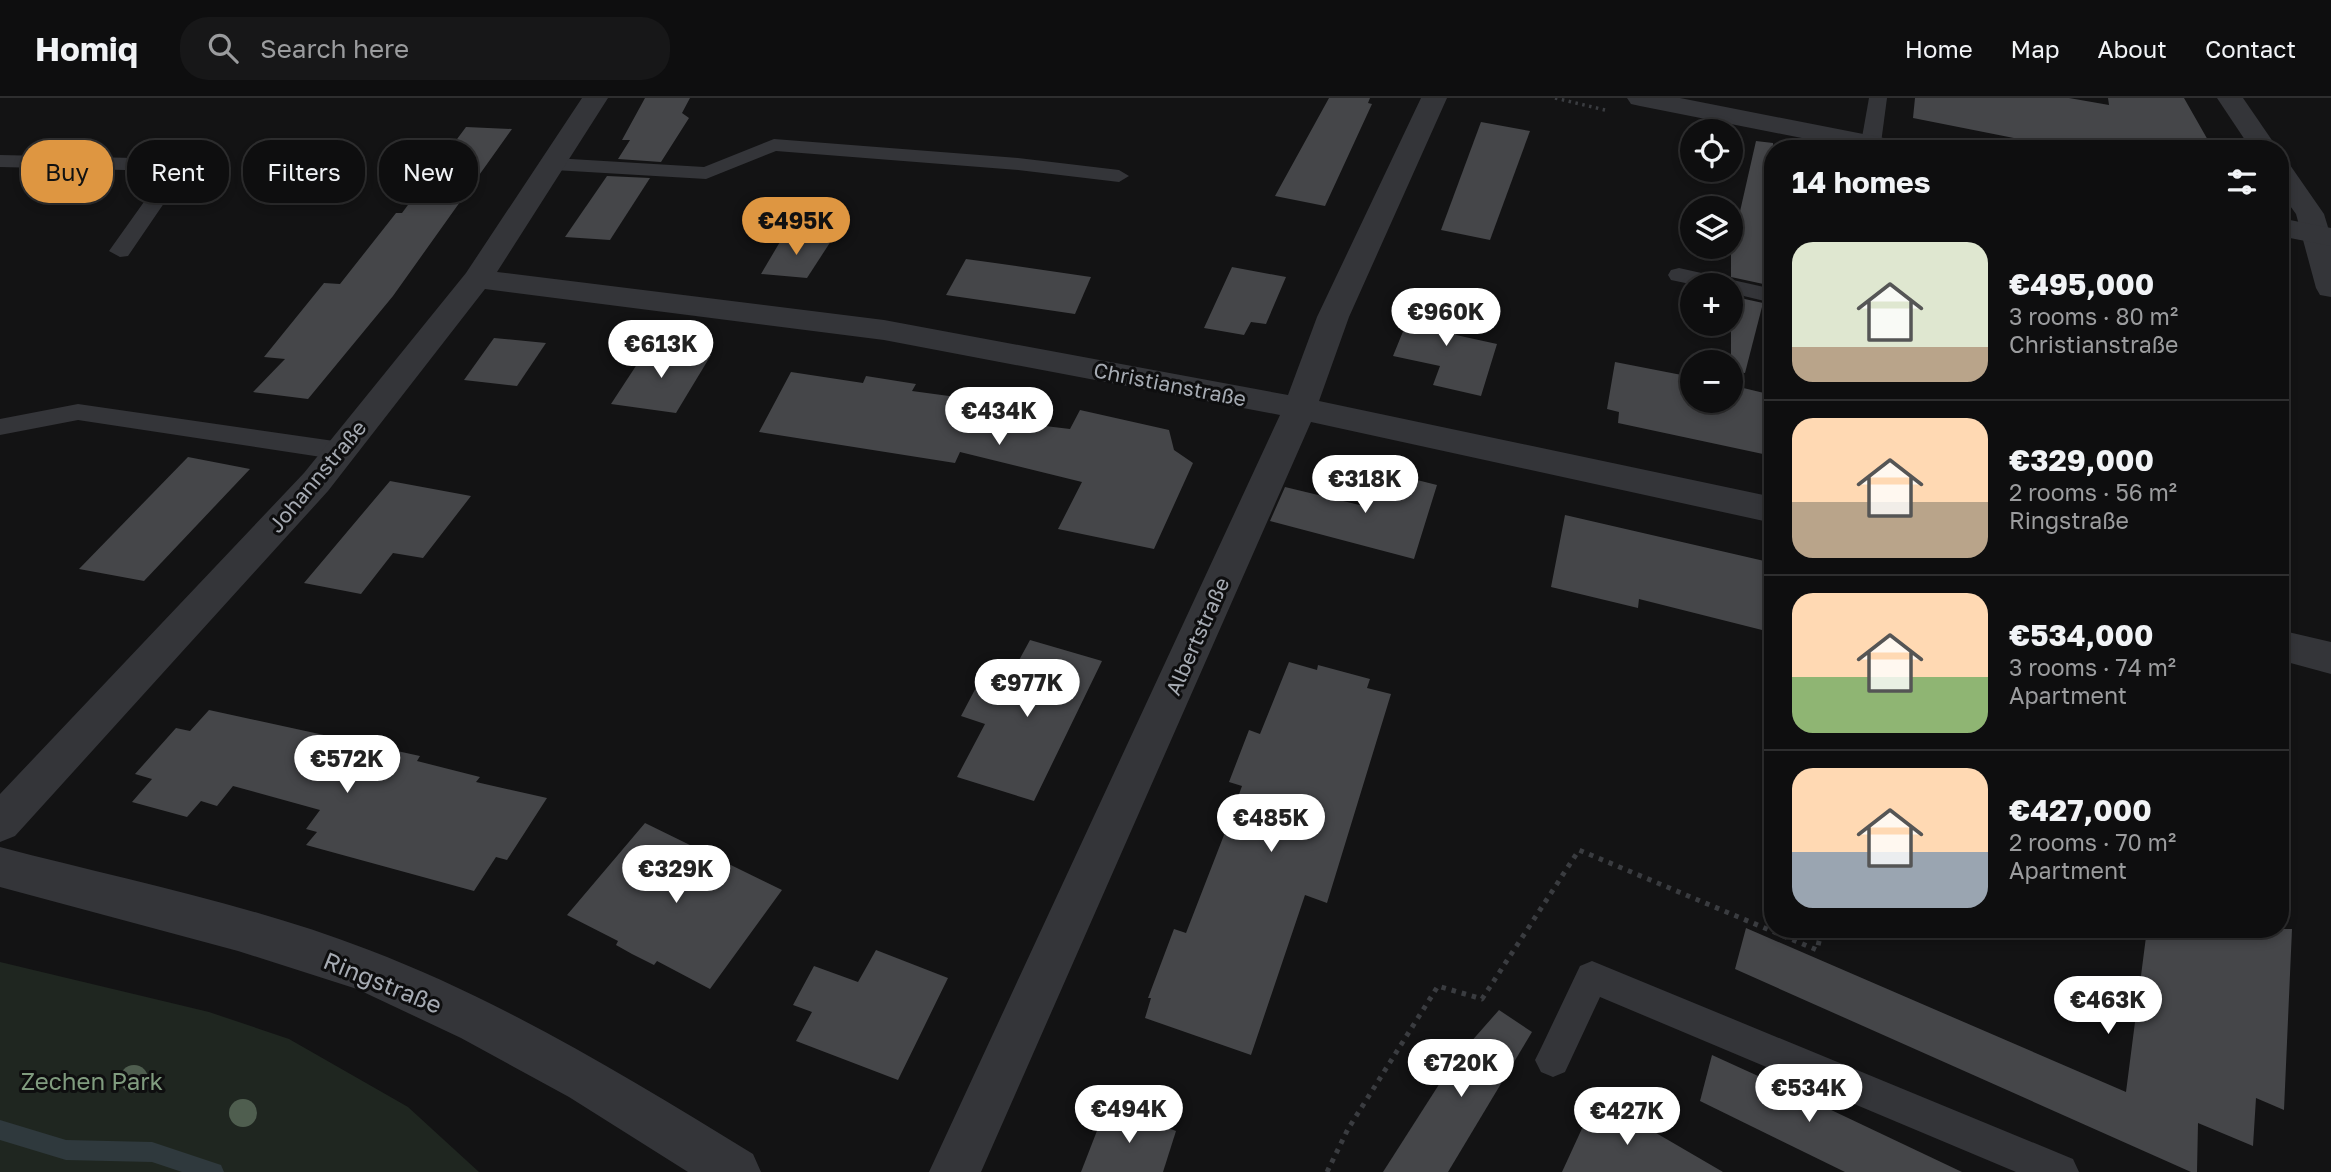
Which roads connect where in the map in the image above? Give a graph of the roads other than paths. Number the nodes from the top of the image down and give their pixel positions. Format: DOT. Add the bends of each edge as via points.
graph roads {
  1 [pos="595,98"];
  2 [pos="1434,98"];
  3 [pos="1640,98"];
  4 [pos="1878,98"];
  5 [pos="2230,98"];
  6 [pos="1856,140"];
  7 [pos="1871,140"];
  8 [pos="2259,140"];
  9 [pos="0,161"];
  10 [pos="554,164"];
  11 [pos="1119,176"];
  12 [pos="2289,184"];
  13 [pos="2289,229"];
  14 [pos="2324,236"];
  15 [pos="120,251"];
  16 [pos="477,279"];
  17 [pos="2331,288"];
  18 [pos="1743,289"];
  19 [pos="1764,294"];
  20 [pos="1300,408"];
  21 [pos="0,427"];
  22 [pos="341,451"];
  23 [pos="1764,508"];
  24 [pos="2289,647"];
  25 [pos="2331,658"];
  26 [pos="0,823"];
  27 [pos="0,867"];
  28 [pos="1553,1060"];
  29 [pos="735,1172"];
  30 [pos="955,1172"];
  31 [pos="2060,1172"];
  1 -- 10 [label="street, Johannstraße"];
  2 -- 20 [label="street, Albertstraße" via="1334,317"];
  3 -- 6 [label="street"];
  4 -- 7 [label="lane"];
  5 -- 8 [label="street"];
  9 -- 15 [label="lane" via="180,164"];
  10 -- 11 [label="lane" via="706,173 774,145"];
  10 -- 16 [label="street, Johannstraße"];
  12 -- 14 [label="street"];
  13 -- 14 [label="street"];
  14 -- 17 [label="street"];
  16 -- 20 [label="street, Christianstraße" via="884,330"];
  16 -- 22 [label="street, Johannstraße"];
  18 -- 19 [label="lane"];
  20 -- 23 [label="street, Christianstraße"];
  20 -- 30 [label="street, Albertstraße"];
  21 -- 22 [label="lane" via="78,412"];
  22 -- 26 [label="street, Johannstraße"];
  24 -- 25 [label="street"];
  27 -- 29 [label="street, Ringstraße" via="238,930 365,970 478,1022 586,1080"];
  28 -- 31 [label="lane" via="1592,977"];
}
